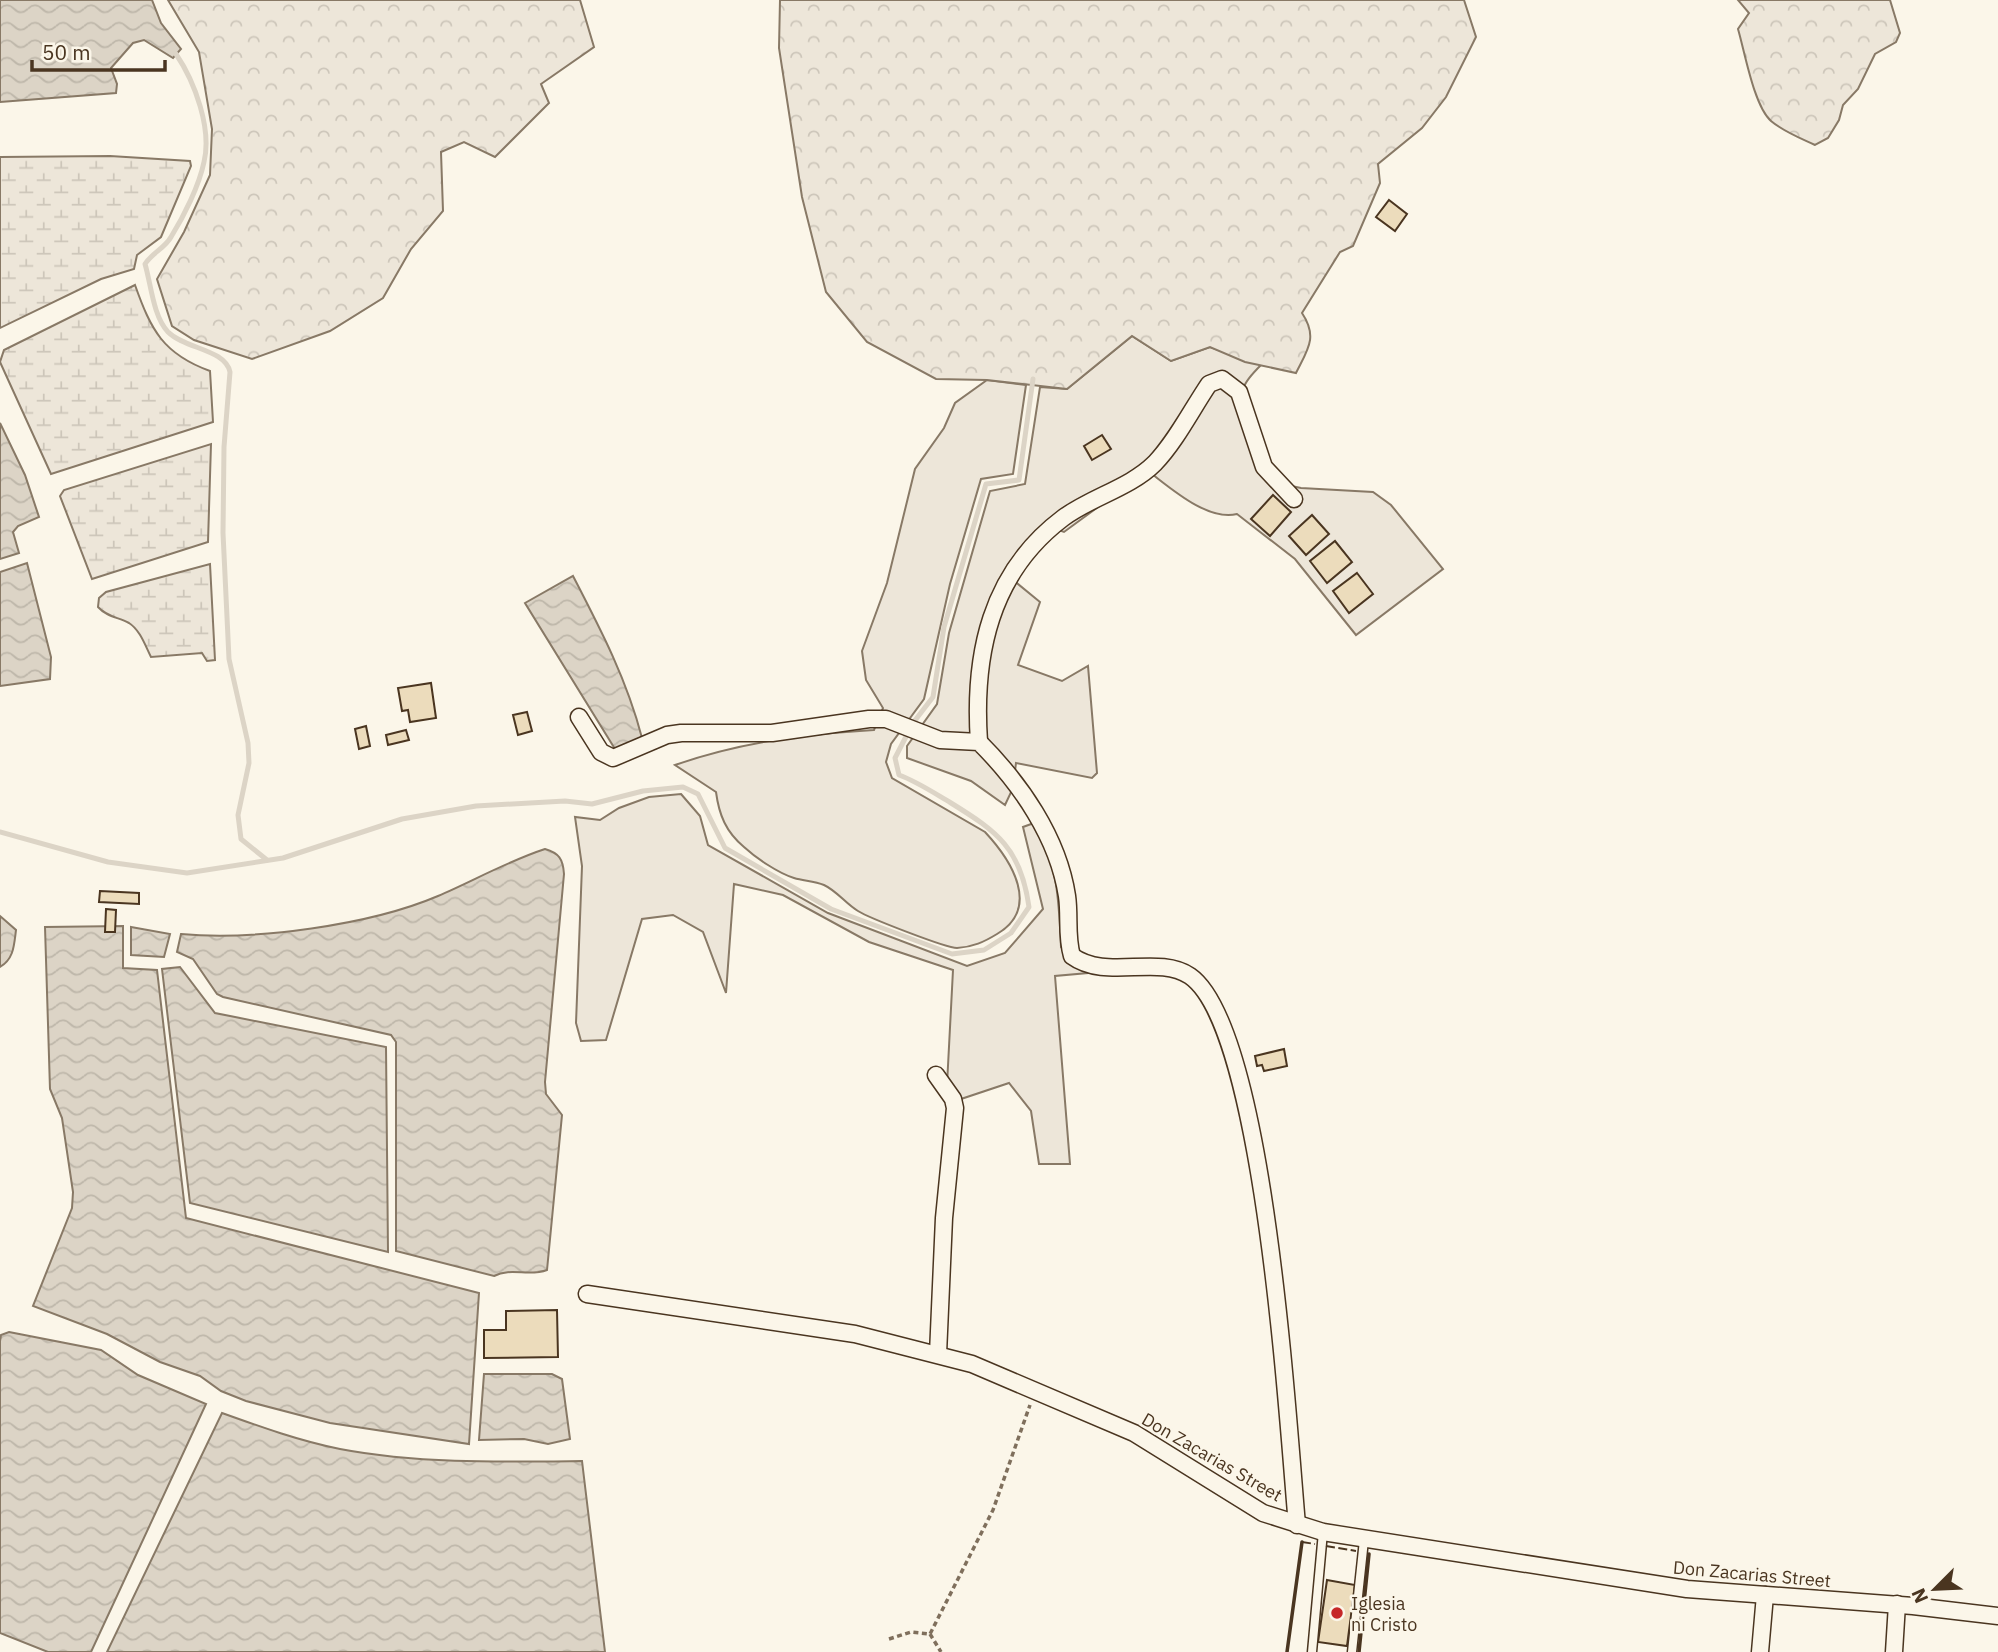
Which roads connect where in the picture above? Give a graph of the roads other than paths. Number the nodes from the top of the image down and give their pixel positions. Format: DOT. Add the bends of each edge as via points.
graph roads {
  1 [pos="1294,499"];
  2 [pos="579,717"];
  3 [pos="979,742"];
  4 [pos="936,1075"];
  5 [pos="587,1294"];
  6 [pos="939,1354"];
  7 [pos="1297,1524"];
  8 [pos="1323,1532"];
  9 [pos="1364,1540"];
  10 [pos="1765,1595"];
  11 [pos="1896,1604"];
  12 [pos="1998,1616"];
  13 [pos="1312,1652"];
  14 [pos="1352,1652"];
  15 [pos="1760,1652"];
  16 [pos="1894,1652"];
  1 -- 3 [label="street" via="1264,467 1237,389 1222,379 1209,384 1154,464 1063,518 1013,570 993,606 988,629 977,694"];
  2 -- 3 [label="street" via="601,752 612,758 667,735 772,733 869,719 898,722 940,740"];
  3 -- 7 [label="street" via="1013,779 1055,851 1067,894 1072,956 1083,964 1171,969 1189,976 1203,990 1223,1032 1247,1104 1256,1150"];
  4 -- 6 [label="street" via="955,1108 944,1218"];
  5 -- 6 [label="street, Don Zacarias Street" via="855,1334"];
  6 -- 7 [label="street, Don Zacarias Street" via="1134,1433 1253,1508"];
  7 -- 8 [label="street, Don Zacarias Street"];
  8 -- 9 [label="street, Don Zacarias Street"];
  8 -- 13 [label="lane"];
  9 -- 10 [label="street, Don Zacarias Street" via="1687,1589"];
  9 -- 14 [label="lane"];
  10 -- 11 [label="street, Don Zacarias Street"];
  10 -- 15 [label="street"];
  11 -- 12 [label="street, Don Zacarias Street"];
  11 -- 16 [label="street"];
}
